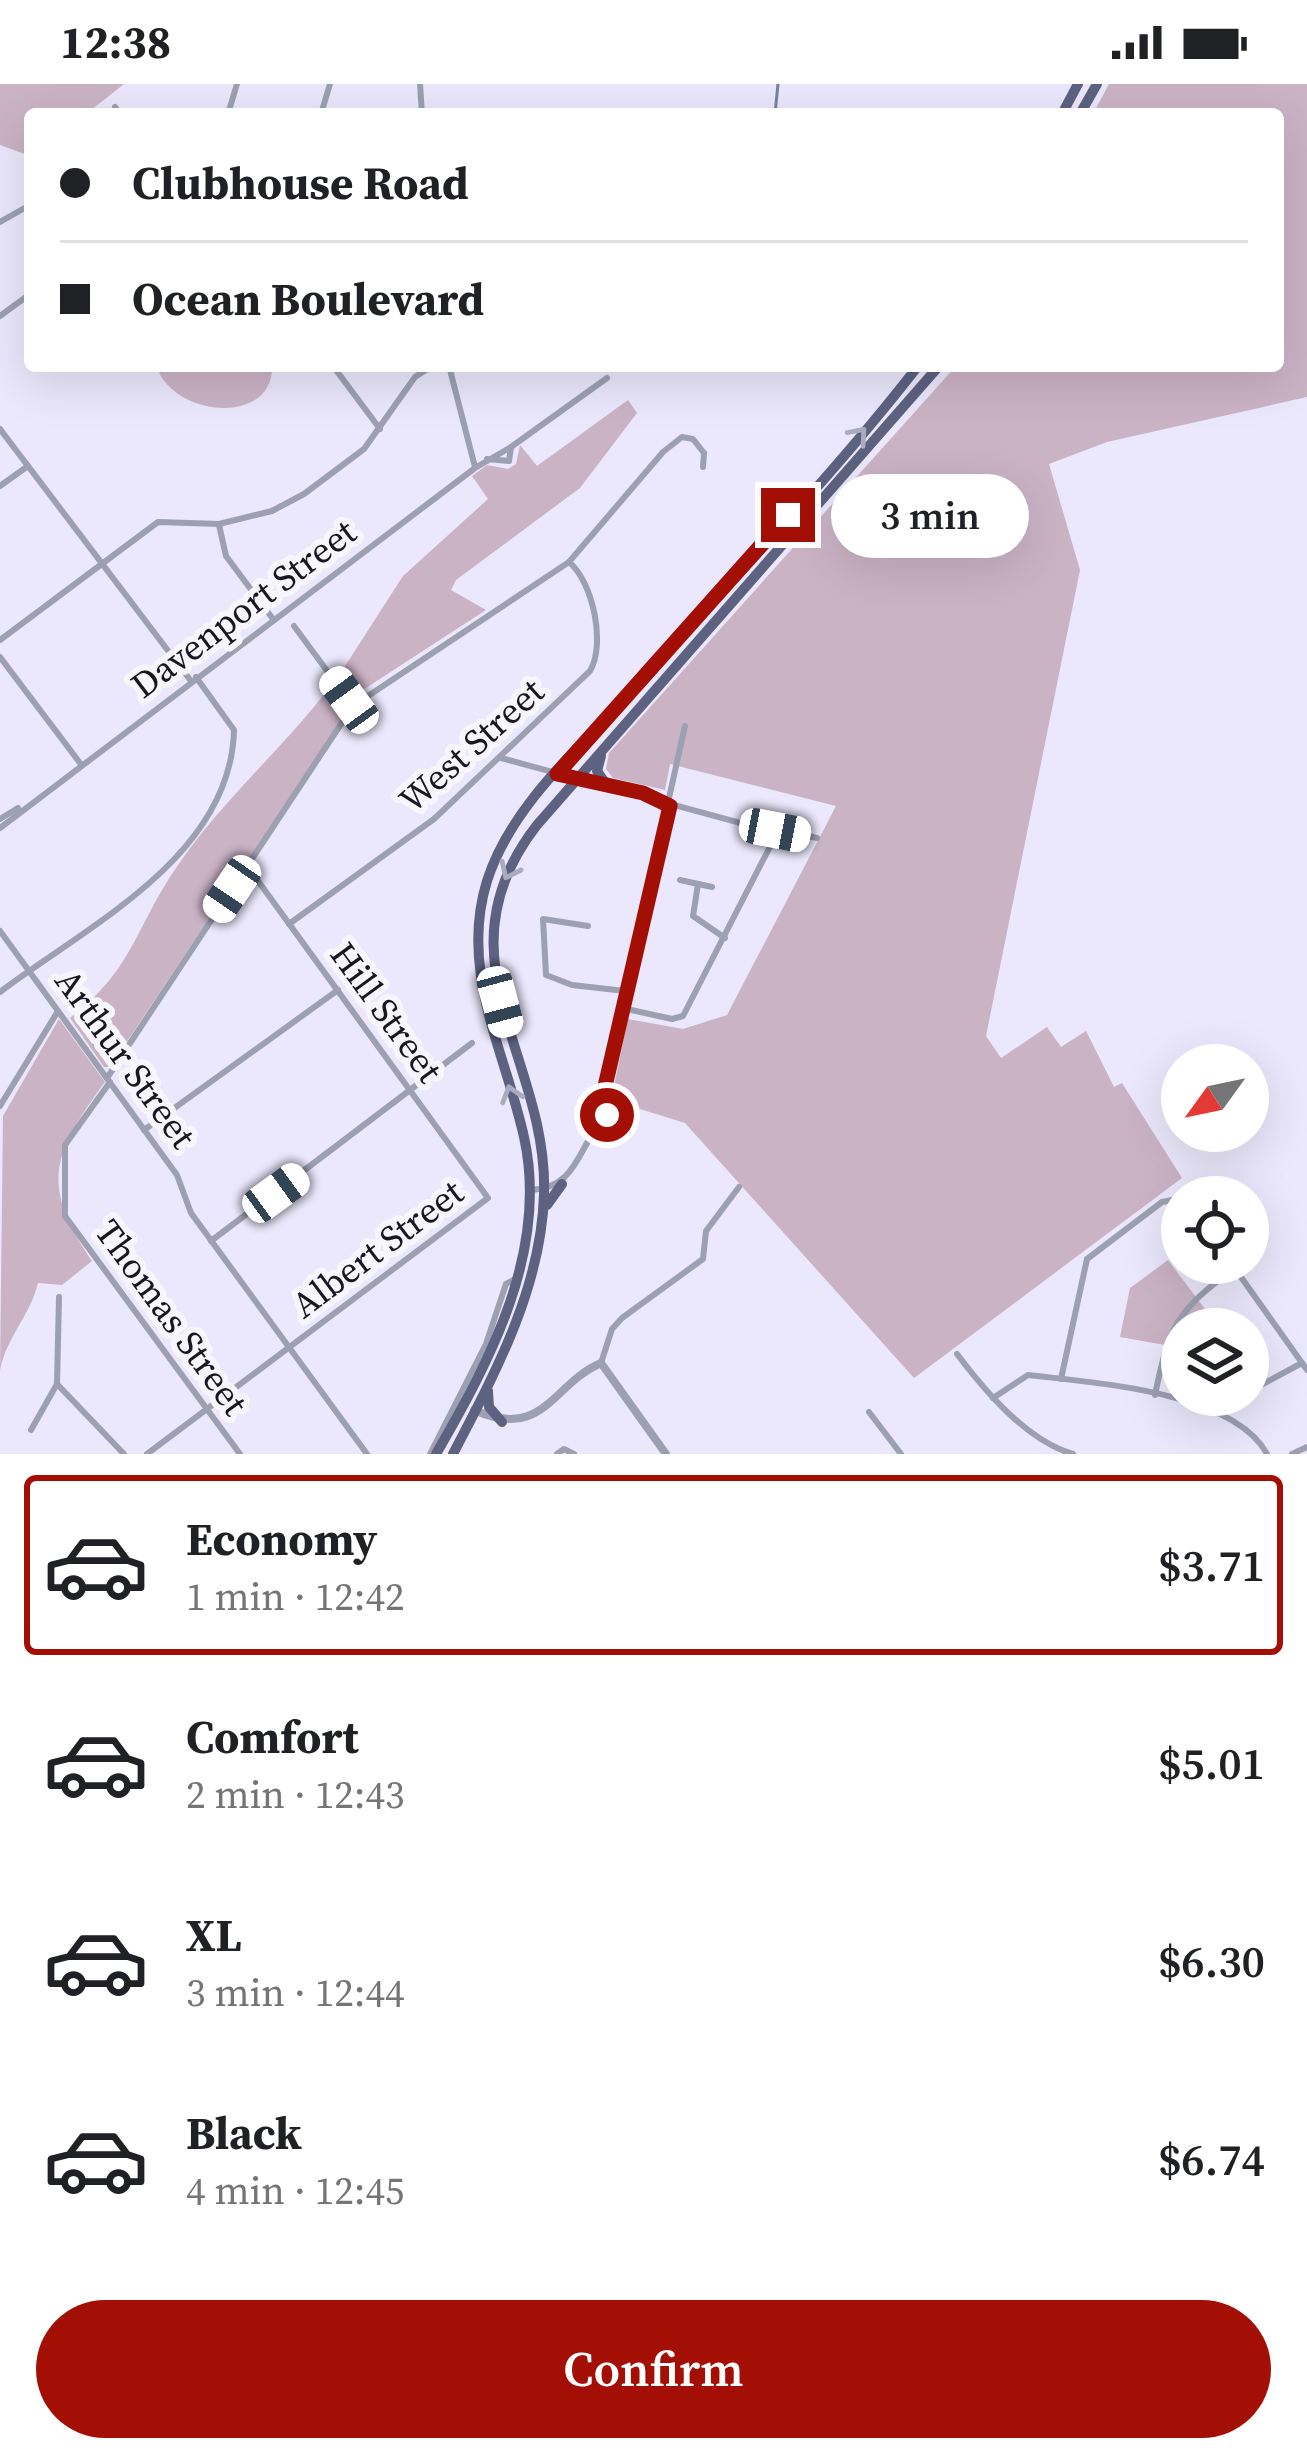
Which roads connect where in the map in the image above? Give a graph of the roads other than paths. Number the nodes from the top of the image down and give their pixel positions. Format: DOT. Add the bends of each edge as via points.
graph roads {
  1 [pos="223,84"];
  2 [pos="237,84"];
  3 [pos="234,95"];
  4 [pos="230,108"];
  5 [pos="337,372"];
  6 [pos="423,372"];
  7 [pos="451,372"];
  8 [pos="913,372"];
  9 [pos="933,372"];
  10 [pos="607,378"];
  11 [pos="0,429"];
  12 [pos="380,429"];
  13 [pos="512,447"];
  14 [pos="715,452"];
  15 [pos="704,453"];
  16 [pos="488,459"];
  17 [pos="28,466"];
  18 [pos="703,467"];
  19 [pos="476,468"];
  20 [pos="0,486"];
  21 [pos="219,524"];
  22 [pos="569,562"];
  23 [pos="103,563"];
  24 [pos="273,619"];
  25 [pos="294,626"];
  26 [pos="0,640"];
  27 [pos="0,657"];
  28 [pos="672,672"];
  29 [pos="194,679"];
  30 [pos="642,680"];
  31 [pos="353,706"];
  32 [pos="685,726"];
  33 [pos="613,739"];
  34 [pos="501,758"];
  35 [pos="80,764"];
  36 [pos="557,774"];
  37 [pos="578,778"];
  38 [pos="607,784"];
  39 [pos="670,806"];
  40 [pos="0,823"];
  41 [pos="775,830"];
  42 [pos="817,838"];
  43 [pos="247,866"];
  44 [pos="680,880"];
  45 [pos="698,884"];
  46 [pos="712,887"];
  47 [pos="290,924"];
  48 [pos="588,926"];
  49 [pos="0,931"];
  50 [pos="724,938"];
  51 [pos="29,970"];
  52 [pos="338,990"];
  53 [pos="0,992"];
  54 [pos="625,992"];
  55 [pos="622,1008"];
  56 [pos="58,1011"];
  57 [pos="472,1043"];
  58 [pos="108,1080"];
  59 [pos="410,1088"];
  60 [pos="0,1106"];
  61 [pos="145,1130"];
  62 [pos="541,1160"];
  63 [pos="565,1181"];
  64 [pos="739,1187"];
  65 [pos="484,1189"];
  66 [pos="530,1190"];
  67 [pos="544,1190"];
  68 [pos="1161,1203"];
  69 [pos="543,1218"];
  70 [pos="211,1240"];
  71 [pos="525,1280"];
  72 [pos="1213,1284"];
  73 [pos="1246,1284"];
  74 [pos="59,1298"];
  75 [pos="290,1348"];
  76 [pos="957,1354"];
  77 [pos="1305,1366"];
  78 [pos="598,1369"];
  79 [pos="491,1376"];
  80 [pos="1061,1379"];
  81 [pos="1269,1383"];
  82 [pos="57,1384"];
  83 [pos="1155,1395"];
  84 [pos="1161,1396"];
  85 [pos="993,1398"];
  86 [pos="461,1405"];
  87 [pos="207,1410"];
  88 [pos="475,1411"];
  89 [pos="869,1412"];
  90 [pos="1224,1416"];
  91 [pos="499,1421"];
  92 [pos="468,1424"];
  93 [pos="31,1430"];
  94 [pos="1307,1448"];
  95 [pos="660,1452"];
  96 [pos="1056,1452"];
  97 [pos="124,1454"];
  98 [pos="147,1454"];
  99 [pos="240,1454"];
  100 [pos="367,1454"];
  101 [pos="433,1454"];
  102 [pos="453,1454"];
  103 [pos="557,1454"];
  104 [pos="574,1454"];
  105 [pos="901,1454"];
  106 [pos="1073,1454"];
  107 [pos="1267,1454"];
  108 [pos="1292,1454"];
  1 -- 3 [label="street"];
  2 -- 3 [label="street"];
  3 -- 4 [label="street"];
  5 -- 12 [label="street"];
  6 -- 12 [label="street"];
  7 -- 19 [label="street"];
  30 -- 8 [label="main road, one-way"];
  9 -- 28 [label="main road"];
  10 -- 13 [label="street, Davenport Street"];
  11 -- 17 [label="street"];
  12 -- 21 [label="street" via="304,494"];
  13 -- 16 [label="street, Davenport Street"];
  13 -- 16 [label="street, Davenport Street" via="509,461"];
  14 -- 15 [label="street"];
  15 -- 18 [label="street"];
  15 -- 22 [label="street, Thomas Street" via="686,437 662,452"];
  16 -- 19 [label="street, Davenport Street"];
  17 -- 20 [label="street"];
  17 -- 23 [label="street"];
  19 -- 24 [label="street, Davenport Street"];
  21 -- 23 [label="street" via="158,522"];
  21 -- 24 [label="street" via="226,556"];
  22 -- 31 [label="street, Thomas Street"];
  22 -- 34 [label="street, West Street" via="584,578 596,662"];
  23 -- 26 [label="street"];
  23 -- 29 [label="street"];
  24 -- 29 [label="street, Davenport Street"];
  25 -- 31 [label="street"];
  27 -- 35 [label="street"];
  28 -- 30 [label="main road" via="647,690"];
  28 -- 33 [label="main road"];
  29 -- 35 [label="street, Davenport Street"];
  29 -- 51 [label="street" via="234,730 218,807 168,866"];
  30 -- 36 [label="main road"];
  31 -- 43 [label="street, Thomas Street"];
  32 -- 39 [label="street"];
  33 -- 37 [label="main road"];
  33 -- 38 [label="main road" via="598,765"];
  34 -- 36 [label="street"];
  34 -- 47 [label="street, West Street" via="434,820"];
  35 -- 40 [label="street, Davenport Street"];
  36 -- 37 [label="street"];
  66 -- 36 [label="main road, one-way" via="524,1137 485,1006 478,929 496,858"];
  37 -- 38 [label="street"];
  37 -- 62 [label="main road, one-way" via="509,866 493,932 500,1002"];
  38 -- 39 [label="street"];
  39 -- 41 [label="street"];
  39 -- 54 [label="street"];
  41 -- 42 [label="street"];
  41 -- 50 [label="street"];
  43 -- 47 [label="street, Hill Street"];
  43 -- 58 [label="street, Thomas Street"];
  44 -- 45 [label="street"];
  45 -- 46 [label="street"];
  45 -- 50 [label="street" via="692,916"];
  47 -- 52 [label="street, Hill Street"];
  48 -- 54 [label="street" via="543,919 546,975"];
  49 -- 51 [label="street, Arthur Street"];
  50 -- 55 [label="street" via="680,1018"];
  51 -- 53 [label="street"];
  51 -- 56 [label="street, Arthur Street"];
  52 -- 59 [label="street, Hill Street"];
  52 -- 61 [label="street"];
  54 -- 55 [label="street"];
  55 -- 63 [label="street" via="603,1095 607,1115"];
  56 -- 58 [label="street, Arthur Street"];
  56 -- 60 [label="street"];
  57 -- 59 [label="street"];
  58 -- 61 [label="street, Arthur Street"];
  58 -- 87 [label="street, Thomas Street" via="65,1145 65,1216"];
  59 -- 65 [label="street, Hill Street"];
  59 -- 70 [label="street"];
  61 -- 70 [label="street, Arthur Street"];
  62 -- 63 [label="main road"];
  62 -- 67 [label="main road"];
  63 -- 67 [label="street"];
  63 -- 69 [label="main road"];
  64 -- 78 [label="street" via="706,1231 703,1259 622,1318"];
  65 -- 75 [label="street, Albert Street" via="485,1203"];
  66 -- 67 [label="street"];
  66 -- 71 [label="main road"];
  67 -- 69 [label="main road"];
  68 -- 80 [label="street" via="1087,1259"];
  69 -- 71 [label="main road"];
  70 -- 75 [label="street, Arthur Street"];
  71 -- 79 [label="main road"];
  71 -- 86 [label="main road"];
  71 -- 101 [label="street" via="508,1281"];
  72 -- 83 [label="street" via="1177,1316"];
  73 -- 77 [label="street"];
  74 -- 82 [label="street"];
  75 -- 87 [label="street"];
  75 -- 100 [label="street, Arthur Street"];
  76 -- 85 [label="street"];
  77 -- 81 [label="street"];
  78 -- 91 [label="street" via="529,1418"];
  78 -- 95 [label="street"];
  79 -- 88 [label="main road"];
  79 -- 91 [label="main road" via="487,1400"];
  80 -- 83 [label="street"];
  80 -- 85 [label="street" via="1028,1375"];
  82 -- 93 [label="street"];
  82 -- 97 [label="street"];
  83 -- 84 [label="street"];
  85 -- 96 [label="street"];
  86 -- 88 [label="street"];
  86 -- 101 [label="main road"];
  87 -- 98 [label="street"];
  87 -- 99 [label="street, Thomas Street"];
  88 -- 91 [label="street"];
  88 -- 92 [label="main road"];
  89 -- 105 [label="street"];
  90 -- 107 [label="street"];
  91 -- 92 [label="main road"];
  92 -- 102 [label="main road"];
  94 -- 108 [label="street"];
  96 -- 106 [label="street"];
  103 -- 104 [label="street"];
}
